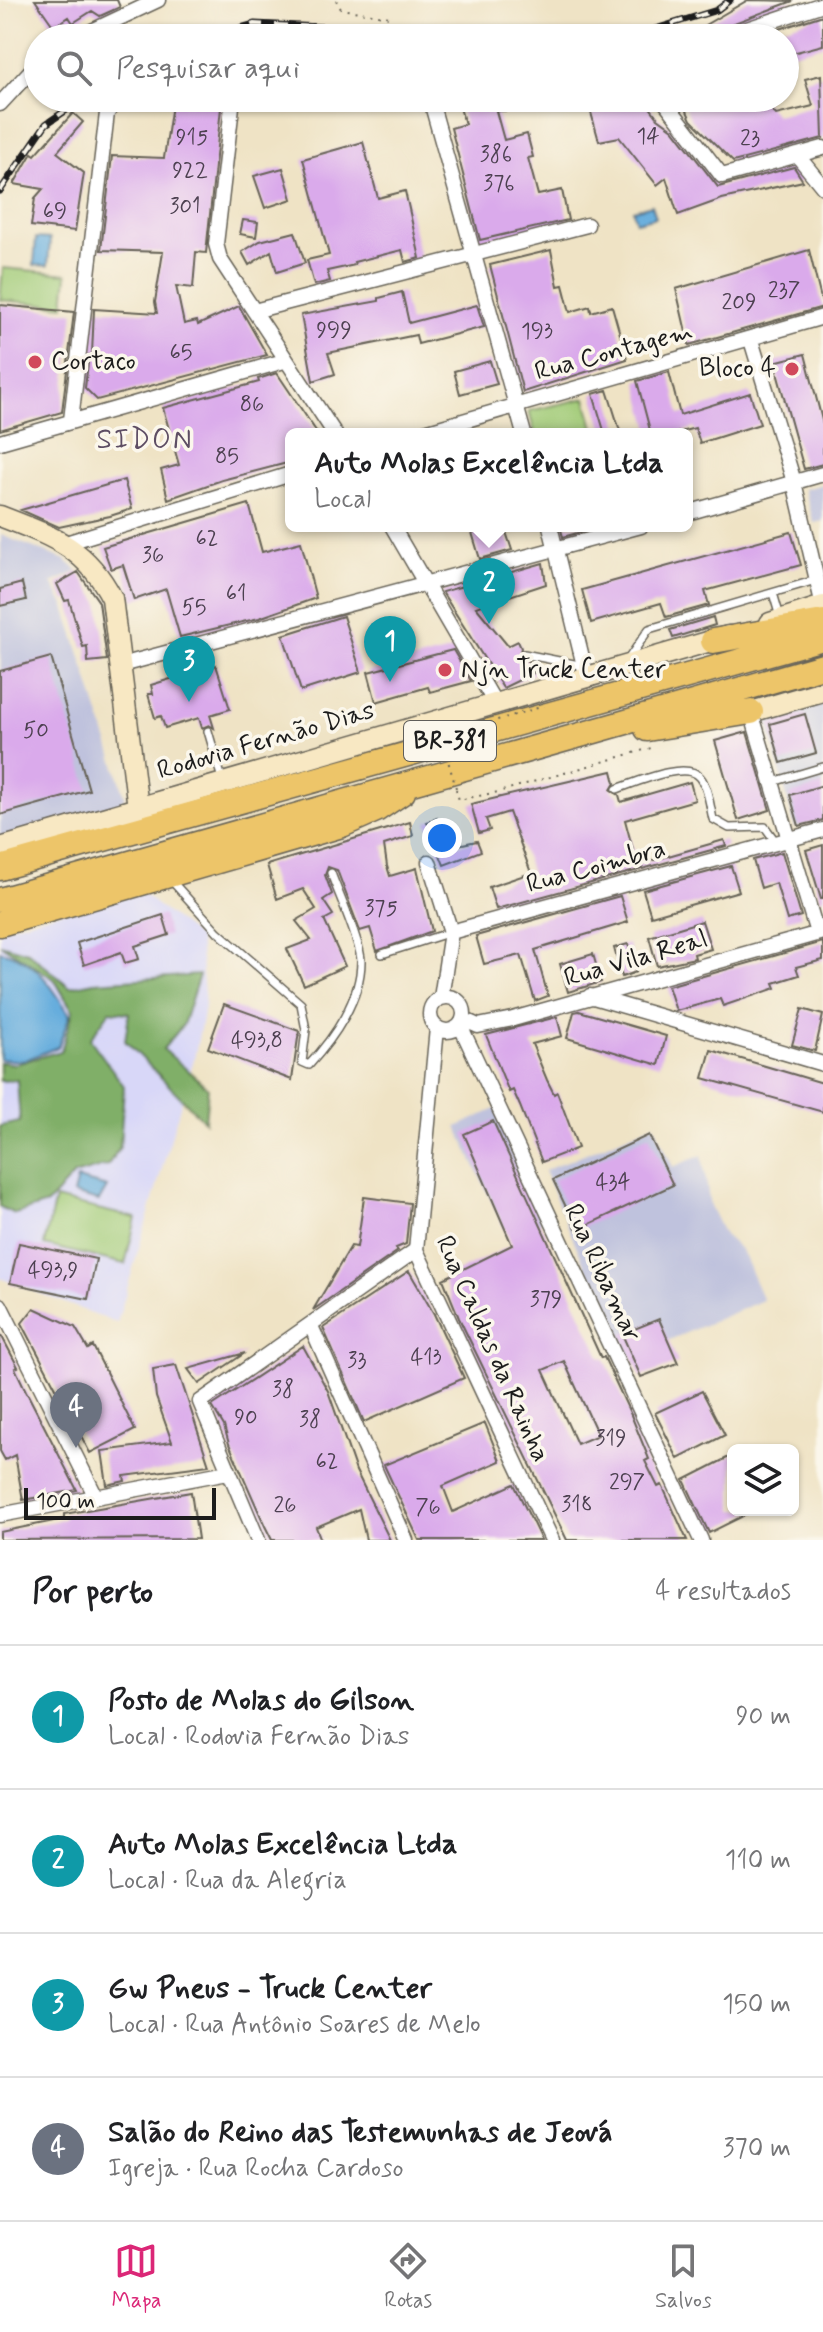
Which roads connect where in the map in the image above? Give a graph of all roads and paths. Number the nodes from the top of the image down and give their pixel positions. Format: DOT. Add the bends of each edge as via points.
graph roads {
  1 [pos="158,0"];
  2 [pos="336,0"];
  3 [pos="823,4"];
  4 [pos="107,24"];
  5 [pos="384,24"];
  6 [pos="762,24"];
  7 [pos="24,78"];
  8 [pos="0,104"];
  9 [pos="108,112"];
  10 [pos="231,112"];
  11 [pos="434,112"];
  12 [pos="673,112"];
  13 [pos="823,148"];
  14 [pos="797,155"];
  15 [pos="823,187"];
  16 [pos="587,225"];
  17 [pos="471,255"];
  18 [pos="254,311"];
  19 [pos="823,317"];
  20 [pos="751,340"];
  21 [pos="284,361"];
  22 [pos="515,403"];
  23 [pos="71,420"];
  24 [pos="331,428"];
  25 [pos="437,428"];
  26 [pos="522,428"];
  27 [pos="0,442"];
  28 [pos="823,474"];
  29 [pos="285,476"];
  30 [pos="794,482"];
  31 [pos="693,511"];
  32 [pos="0,517"];
  33 [pos="396,532"];
  34 [pos="552,532"];
  35 [pos="620,532"];
  36 [pos="66,543"];
  37 [pos="556,550"];
  38 [pos="816,580"];
  39 [pos="428,586"];
  40 [pos="773,593"];
  41 [pos="823,606"];
  42 [pos="781,619"];
  43 [pos="823,622"];
  44 [pos="823,638"];
  45 [pos="713,641"];
  46 [pos="524,654"];
  47 [pos="121,665"];
  48 [pos="823,666"];
  49 [pos="621,669"];
  50 [pos="586,672"];
  51 [pos="823,691"];
  52 [pos="495,703"];
  53 [pos="544,706"];
  54 [pos="751,712"];
  55 [pos="208,731"];
  56 [pos="662,745"];
  57 [pos="526,748"];
  58 [pos="823,767"];
  59 [pos="420,779"];
  60 [pos="773,782"];
  61 [pos="223,783"];
  62 [pos="617,789"];
  63 [pos="138,808"];
  64 [pos="823,830"];
  65 [pos="791,838"];
  66 [pos="776,843"];
  67 [pos="0,848"];
  68 [pos="429,862"];
  69 [pos="0,868"];
  70 [pos="331,873"];
  71 [pos="168,877"];
  72 [pos="0,900"];
  73 [pos="0,924"];
  74 [pos="451,932"];
  75 [pos="820,933"];
  76 [pos="382,954"];
  77 [pos="590,996"];
  78 [pos="441,998"];
  79 [pos="462,1022"];
  80 [pos="437,1028"];
  81 [pos="823,1064"];
  82 [pos="416,1250"];
  83 [pos="0,1305"];
  84 [pos="311,1326"];
  85 [pos="228,1472"];
  86 [pos="96,1497"];
  87 [pos="0,1515"];
  88 [pos="258,1540"];
  89 [pos="406,1540"];
  90 [pos="552,1540"];
  91 [pos="701,1540"];
  1 -- 4 [label="street"];
  2 -- 5 [label="path" via="341,9 390,17"];
  3 -- 6 [label="street"];
  7 -- 8 [label="street"];
  9 -- 23 [label="street"];
  10 -- 18 [label="street" via="216,244"];
  11 -- 17 [label="street"];
  12 -- 14 [label="street" via="722,176"];
  13 -- 14 [label="street"];
  14 -- 15 [label="street"];
  16 -- 17 [label="street"];
  17 -- 18 [label="street"];
  17 -- 22 [label="street"];
  18 -- 21 [label="street"];
  19 -- 20 [label="street, Rua Contagem"];
  20 -- 22 [label="street, Rua Contagem"];
  20 -- 30 [label="street"];
  21 -- 23 [label="street"];
  21 -- 24 [label="street"];
  22 -- 25 [label="street, Rua Contagem"];
  22 -- 26 [label="street"];
  23 -- 27 [label="street"];
  28 -- 30 [label="street"];
  29 -- 36 [label="street"];
  30 -- 31 [label="street"];
  30 -- 38 [label="street"];
  32 -- 36 [label="main road"];
  33 -- 39 [label="street"];
  34 -- 37 [label="street"];
  35 -- 37 [label="street"];
  36 -- 47 [label="main road" via="102,578 112,598"];
  37 -- 39 [label="street"];
  37 -- 50 [label="street"];
  38 -- 40 [label="lane"];
  38 -- 41 [label="street"];
  39 -- 47 [label="street"];
  39 -- 52 [label="street"];
  40 -- 42 [label="lane"];
  40 -- 49 [label="lane" via="649,629"];
  41 -- 42 [label="main road, Rodovia Fernão Dias / BR-381"];
  42 -- 45 [label="main road, Rodovia Fernão Dias / BR-381"];
  43 -- 45 [label="highway"];
  44 -- 69 [label="highway, Rodovia Fernão Dias / BR-381"];
  45 -- 49 [label="main road, Rodovia Fernão Dias / BR-381"];
  46 -- 50 [label="lane"];
  47 -- 63 [label="main road"];
  48 -- 57 [label="highway, BR-381"];
  49 -- 50 [label="main road, Rodovia Fernão Dias / BR-381"];
  50 -- 52 [label="main road, Rodovia Fernão Dias / BR-381"];
  51 -- 54 [label="main road, BR-381"];
  52 -- 61 [label="main road, Rodovia Fernão Dias / BR-381"];
  53 -- 56 [label="path, bridge" via="441,737 459,800"];
  54 -- 57 [label="highway, BR-381"];
  54 -- 60 [label="street"];
  55 -- 61 [label="lane"];
  57 -- 59 [label="highway, BR-381"];
  58 -- 60 [label="lane"];
  59 -- 71 [label="highway" via="376,810 342,825"];
  59 -- 72 [label="highway, BR-381"];
  60 -- 65 [label="street"];
  61 -- 63 [label="main road, Rodovia Fernão Dias / BR-381"];
  62 -- 66 [label="lane" via="678,770 693,771 702,779 713,819 729,828 765,827"];
  63 -- 67 [label="main road, Rodovia Fernão Dias / BR-381"];
  64 -- 65 [label="street, Rua Coimbra"];
  65 -- 66 [label="street, Rua Coimbra"];
  65 -- 75 [label="street"];
  66 -- 74 [label="street, Rua Coimbra"];
  68 -- 74 [label="street"];
  70 -- 71 [label="lane" via="362,959 355,994 329,1044 309,1065 301,1055 306,1030 301,1004 227,941"];
  71 -- 73 [label="highway"];
  74 -- 76 [label="lane, Rua Coimbra"];
  74 -- 78 [label="street"];
  75 -- 77 [label="street, Rua Vila Real"];
  77 -- 79 [label="street, Rua Vila Real" via="485,1025"];
  77 -- 81 [label="street"];
  78 -- 79 [label="street" via="460,1004"];
  78 -- 80 [label="street" via="429,1015"];
  79 -- 80 [label="street" via="447,1032"];
  79 -- 91 [label="street, Rua Ribamar"];
  80 -- 82 [label="street, Rua Caldas da Rainha"];
  82 -- 84 [label="street"];
  82 -- 90 [label="street, Rua Caldas da Rainha"];
  83 -- 86 [label="street"];
  84 -- 85 [label="street" via="200,1402"];
  84 -- 89 [label="street"];
  85 -- 86 [label="street"];
  85 -- 88 [label="street"];
  86 -- 87 [label="street"];
}
